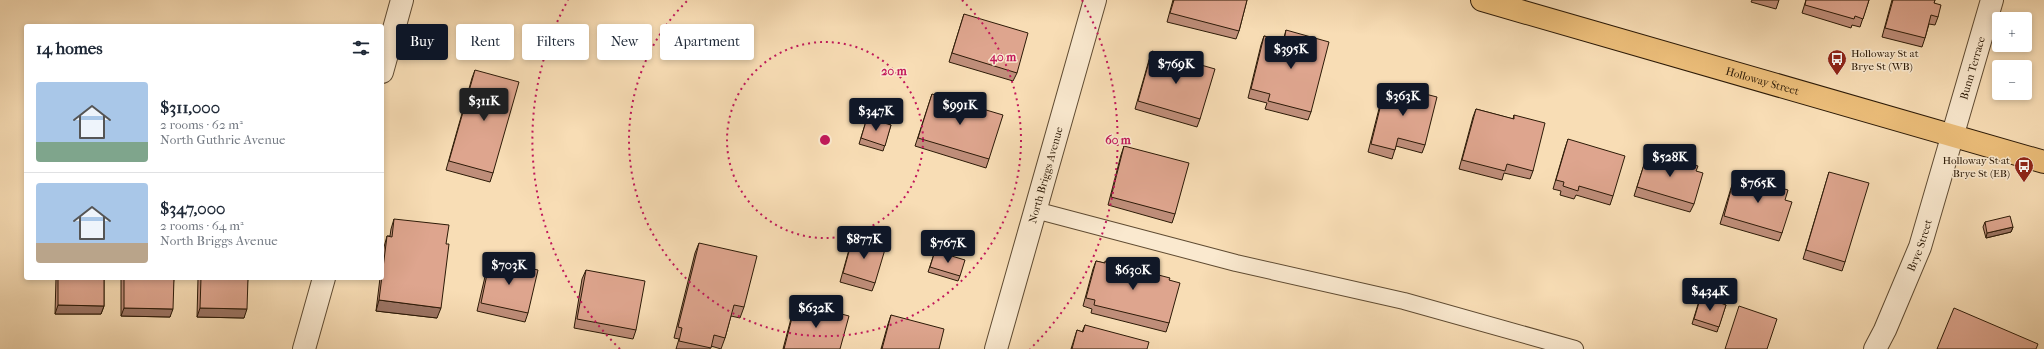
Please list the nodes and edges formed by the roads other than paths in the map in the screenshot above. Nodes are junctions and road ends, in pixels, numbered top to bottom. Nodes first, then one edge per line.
1 (402, 0) edge
2 (1095, 0) edge
3 (1482, 0) edge
4 (1992, 0) edge
5 (384, 65) edge
6 (1952, 136) junction
7 (2044, 162) edge
8 (1035, 210) junction
9 (323, 280) edge
10 (304, 349) edge
11 (996, 349) edge
12 (1575, 349) edge
13 (1875, 349) edge

1 - 5 street
2 - 8 street, North Briggs Avenue
3 - 6 main road, Holloway Street
4 - 6 street, Bunn Terrace
6 - 7 main road, Holloway Street
6 - 13 street, Brye Street
8 - 11 street, North Briggs Avenue
8 - 12 lane
9 - 10 street

